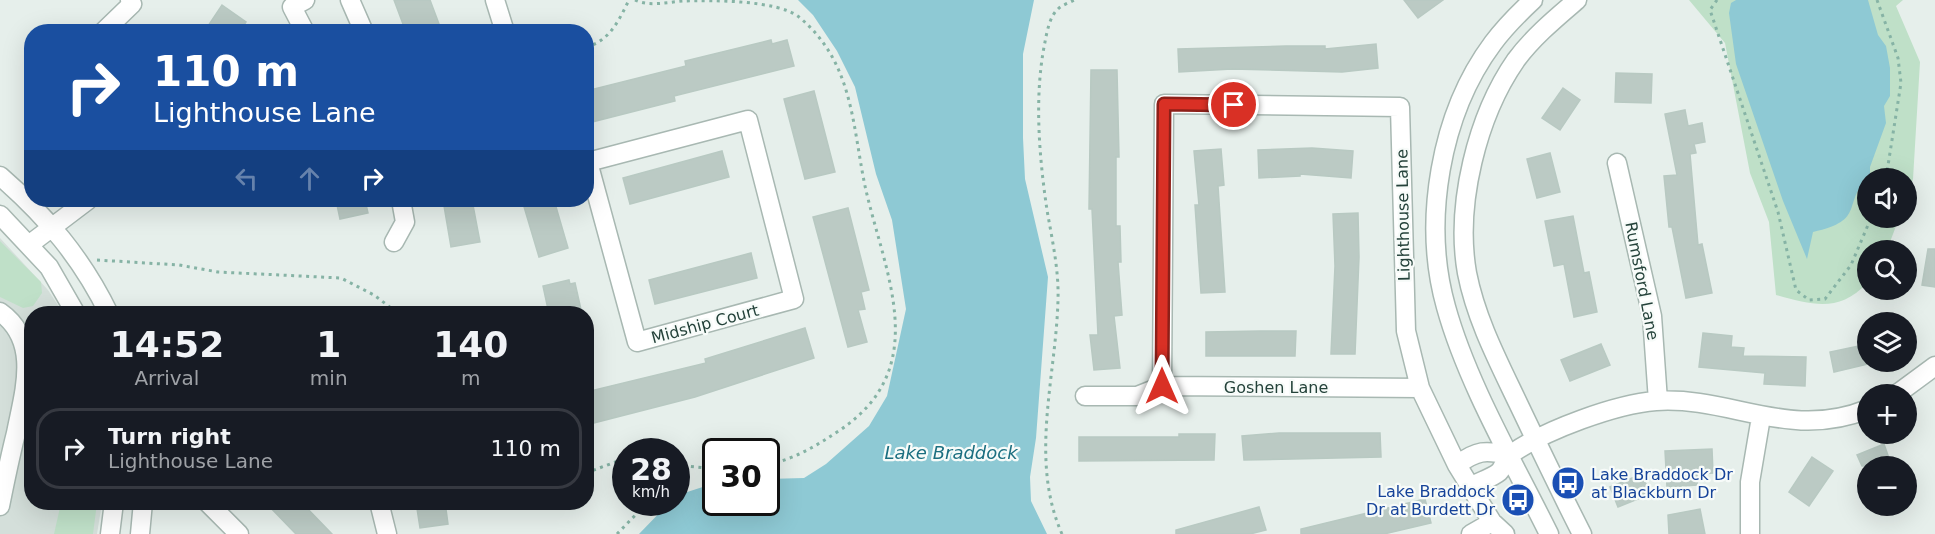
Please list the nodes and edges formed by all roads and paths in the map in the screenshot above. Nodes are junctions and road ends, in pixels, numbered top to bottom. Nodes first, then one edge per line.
1 (306, 0) edge
2 (350, 0) edge
3 (495, 0) edge
4 (629, 0) edge
5 (635, 0) edge
6 (1074, 0) edge
7 (1533, 0) edge
8 (1577, 0) edge
9 (1717, 0) edge
10 (1877, 0) edge
11 (131, 2) edge
12 (110, 24) edge
13 (302, 24) edge
14 (358, 24) edge
15 (502, 24) edge
16 (594, 44) edge
17 (594, 160) edge
18 (1617, 163) dead end
19 (1888, 168) edge
20 (0, 176) edge
21 (594, 187) edge
22 (24, 199) edge
23 (33, 207) edge
24 (79, 207) edge
25 (402, 207) edge
26 (0, 215) edge
27 (53, 226) junction
28 (1867, 228) edge
29 (394, 242) dead end
30 (30, 244) junction
31 (83, 266) junction
32 (71, 306) edge
33 (105, 306) edge
34 (388, 306) edge
35 (0, 312) edge
36 (24, 347) edge
37 (1935, 366) edge
38 (1911, 384) edge
39 (1162, 386) junction
40 (1420, 388) junction
41 (24, 390) edge
42 (1086, 396) dead end
43 (1658, 401) junction
44 (1857, 411) edge
45 (1761, 417) junction
46 (1536, 441) junction
47 (1510, 454) junction
48 (780, 461) edge
49 (612, 463) edge
50 (1457, 465) junction
51 (594, 470) edge
52 (1470, 486) junction
53 (0, 506) edge
54 (113, 510) edge
55 (142, 510) edge
56 (215, 510) edge
57 (381, 510) edge
58 (634, 516) edge
59 (1498, 528) edge
60 (110, 534) edge
61 (140, 534) edge
62 (239, 534) edge
63 (387, 534) edge
64 (617, 534) edge
65 (1062, 534) edge
66 (1471, 534) edge
67 (1549, 534) edge
68 (1582, 534) edge
69 (1750, 534) edge

1 - 13 street
2 - 14 street
3 - 15 street
4 - 16 path
5 - 48 path
6 - 65 path
7 - 47 street
8 - 46 street
9 - 28 path
10 - 19 path
11 - 12 street
17 - 21 street, Midship Court
18 - 43 street, Rumsford Lane
20 - 22 street
23 - 27 street
24 - 27 street
25 - 29 street
26 - 30 street
27 - 30 street
27 - 31 street
30 - 32 street
31 - 33 street
31 - 34 path
35 - 36 street
37 - 38 street
39 - 40 street, Goshen Lane
39 - 40 street, Lighthouse Lane
39 - 42 street
40 - 50 street, Lighthouse Lane
41 - 53 street
43 - 45 street
43 - 46 street
44 - 45 street
45 - 69 street
46 - 47 street
46 - 68 street
47 - 50 street
47 - 52 street
47 - 67 street
49 - 51 path
50 - 52 street, Lighthouse Lane
52 - 59 street, Lighthouse Lane
54 - 60 street
55 - 61 street
56 - 62 street
57 - 63 street
58 - 64 path
59 - 66 street

